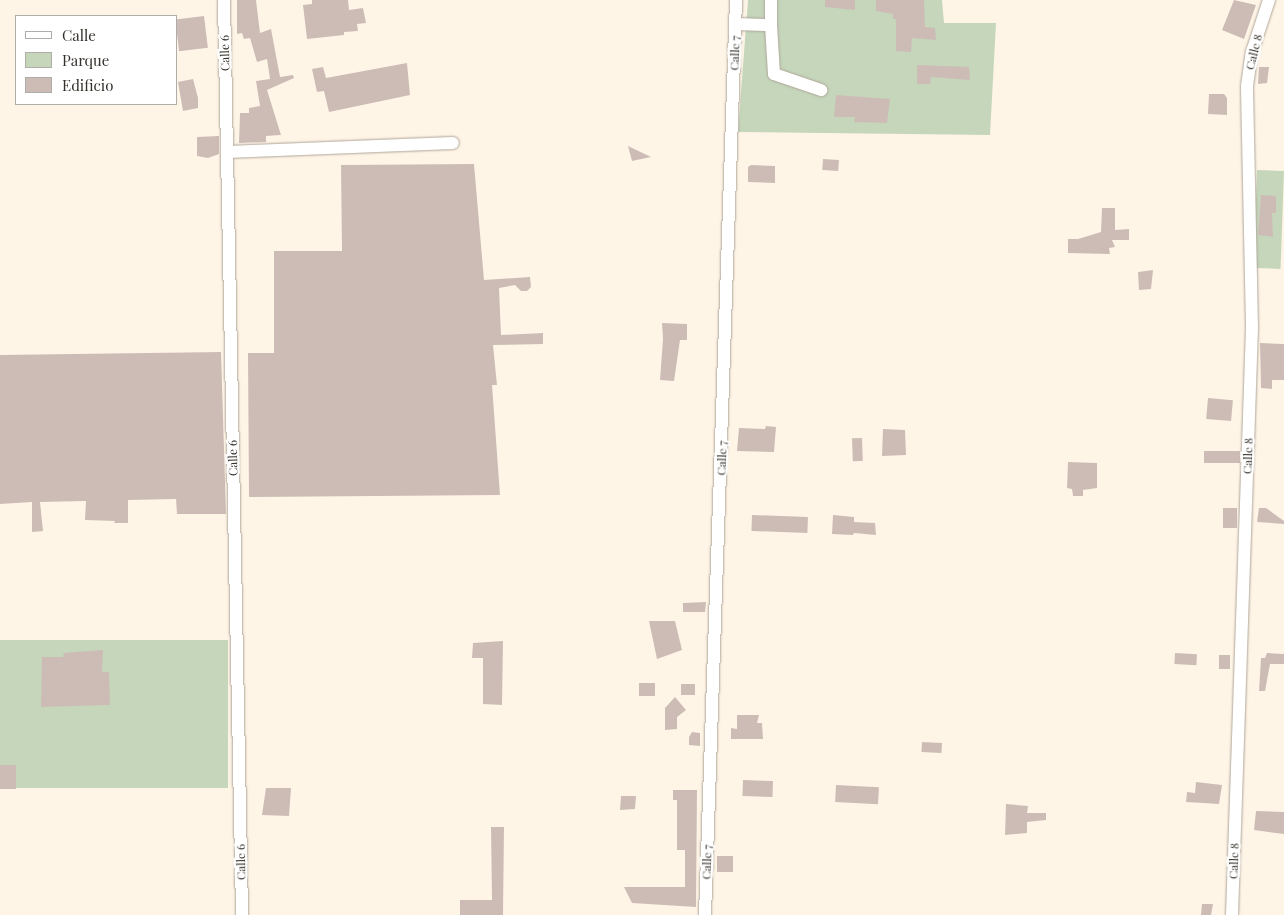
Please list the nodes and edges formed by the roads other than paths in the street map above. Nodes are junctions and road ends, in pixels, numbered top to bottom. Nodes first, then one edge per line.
1 (224, 0) edge
2 (736, 0) edge
3 (771, 0) edge
4 (1270, 0) edge
5 (736, 24) junction
6 (771, 25) junction
7 (821, 90) dead end
8 (453, 143) dead end
9 (227, 152) junction
10 (242, 915) edge
11 (705, 915) edge
12 (1232, 915) edge

1 - 9 street, Calle 6
2 - 5 street, Calle 7
3 - 6 street
4 - 12 street, Calle 8
5 - 6 street
5 - 11 street, Calle 7
6 - 7 street
8 - 9 street
9 - 10 street, Calle 6

